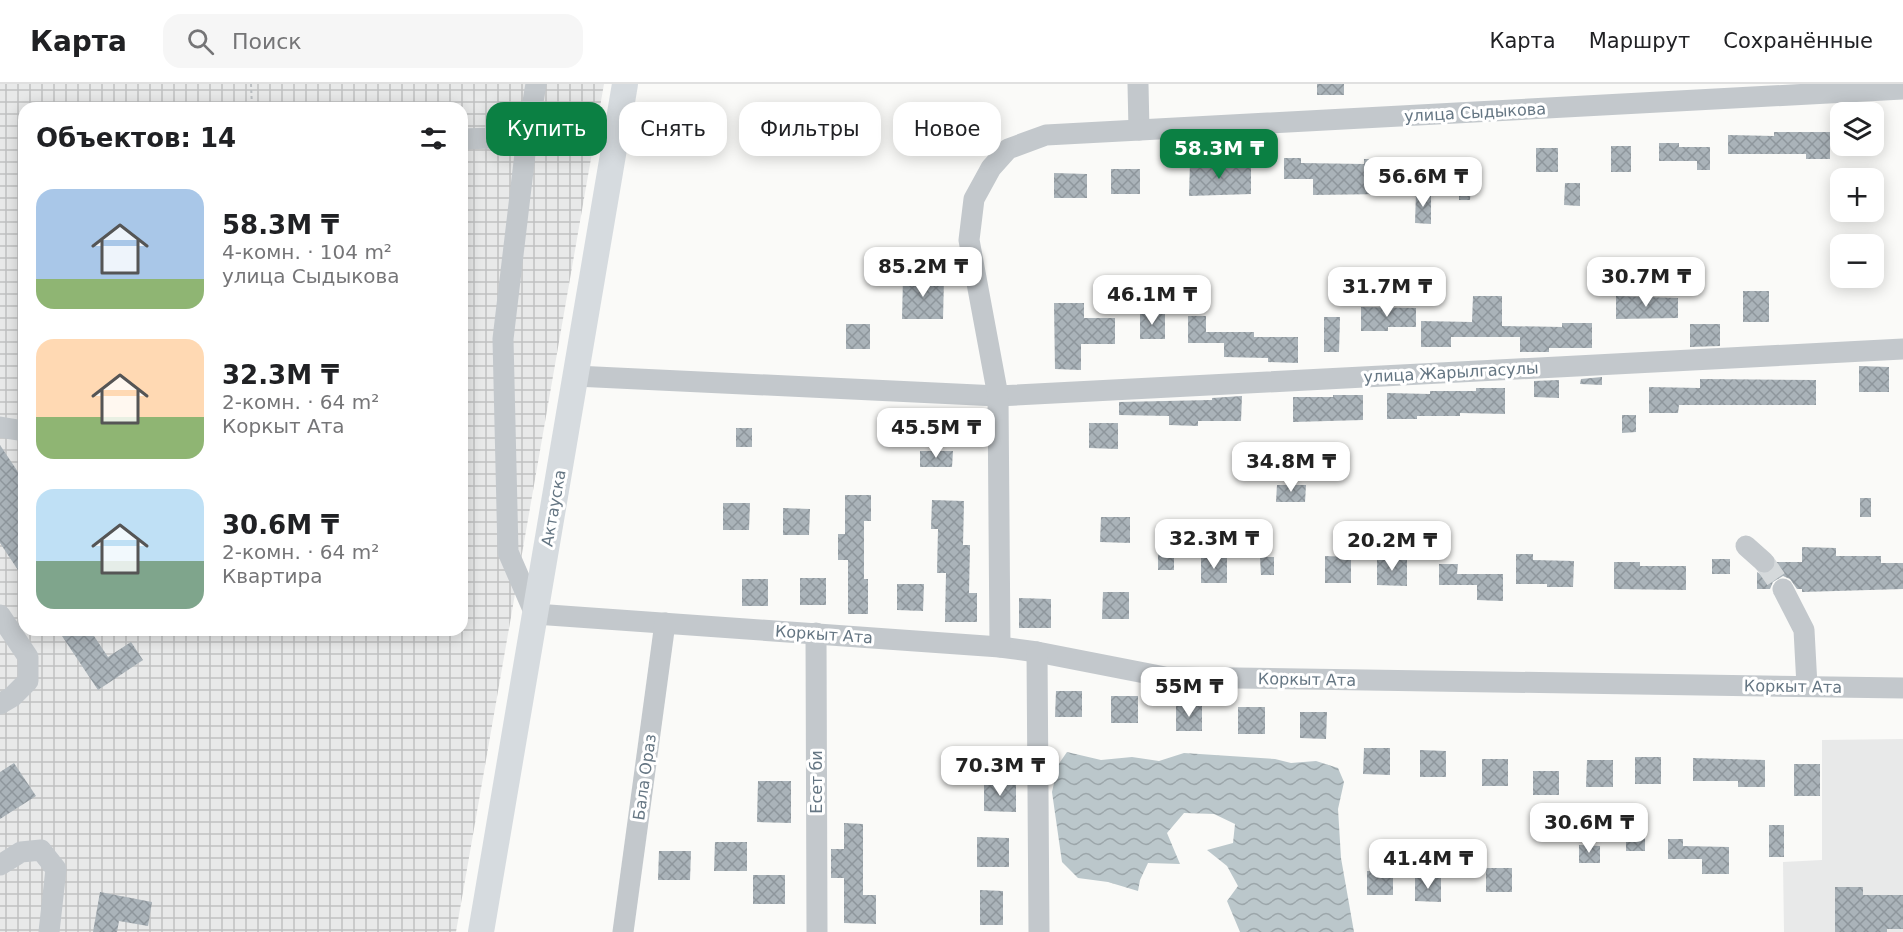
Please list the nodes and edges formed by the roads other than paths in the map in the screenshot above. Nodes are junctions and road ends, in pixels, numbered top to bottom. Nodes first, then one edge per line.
1 (536, 84) edge
2 (625, 84) edge
3 (1138, 84) edge
4 (1903, 89) edge
5 (533, 102) edge
6 (1139, 130) junction
7 (607, 134) edge
8 (616, 134) junction
9 (486, 138) edge
10 (468, 139) edge
11 (525, 156) edge
12 (1903, 349) edge
13 (576, 376) junction
14 (999, 396) junction
15 (0, 427) edge
16 (18, 430) edge
17 (1746, 546) dead end
18 (1764, 562) tunnel mouth
19 (1783, 589) tunnel mouth
20 (535, 614) junction
21 (0, 615) edge
22 (665, 623) junction
23 (816, 633) junction
24 (1000, 647) junction
25 (1037, 652) junction
26 (1807, 687) junction
27 (1903, 688) edge
28 (0, 704) edge
29 (0, 865) edge
30 (49, 932) edge
31 (481, 932) edge
32 (623, 932) edge
33 (817, 932) edge
34 (1039, 932) edge

1 - 5 street
2 - 8 main road, Актауска
3 - 6 street
4 - 6 street, улица Сыдыкова
6 - 14 street, улица Сыдыкова
7 - 8 street
8 - 13 main road, Актауска
9 - 10 street
11 - 20 street
12 - 14 street, улица Жарылгасулы
13 - 14 street, улица Жарылгасулы
13 - 20 main road, Актауска
14 - 24 street, улица Сыдыкова
15 - 16 street
17 - 18 street
19 - 26 street
20 - 22 street, Коркыт Ата
20 - 31 main road, Актауска
21 - 28 street
22 - 23 street, Коркыт Ата
22 - 32 street, Бала Ораз
23 - 24 street, Коркыт Ата
23 - 33 street, Есет би
24 - 25 street, Коркыт Ата
25 - 26 street, Коркыт Ата
25 - 34 street
26 - 27 street, Коркыт Ата
29 - 30 street

